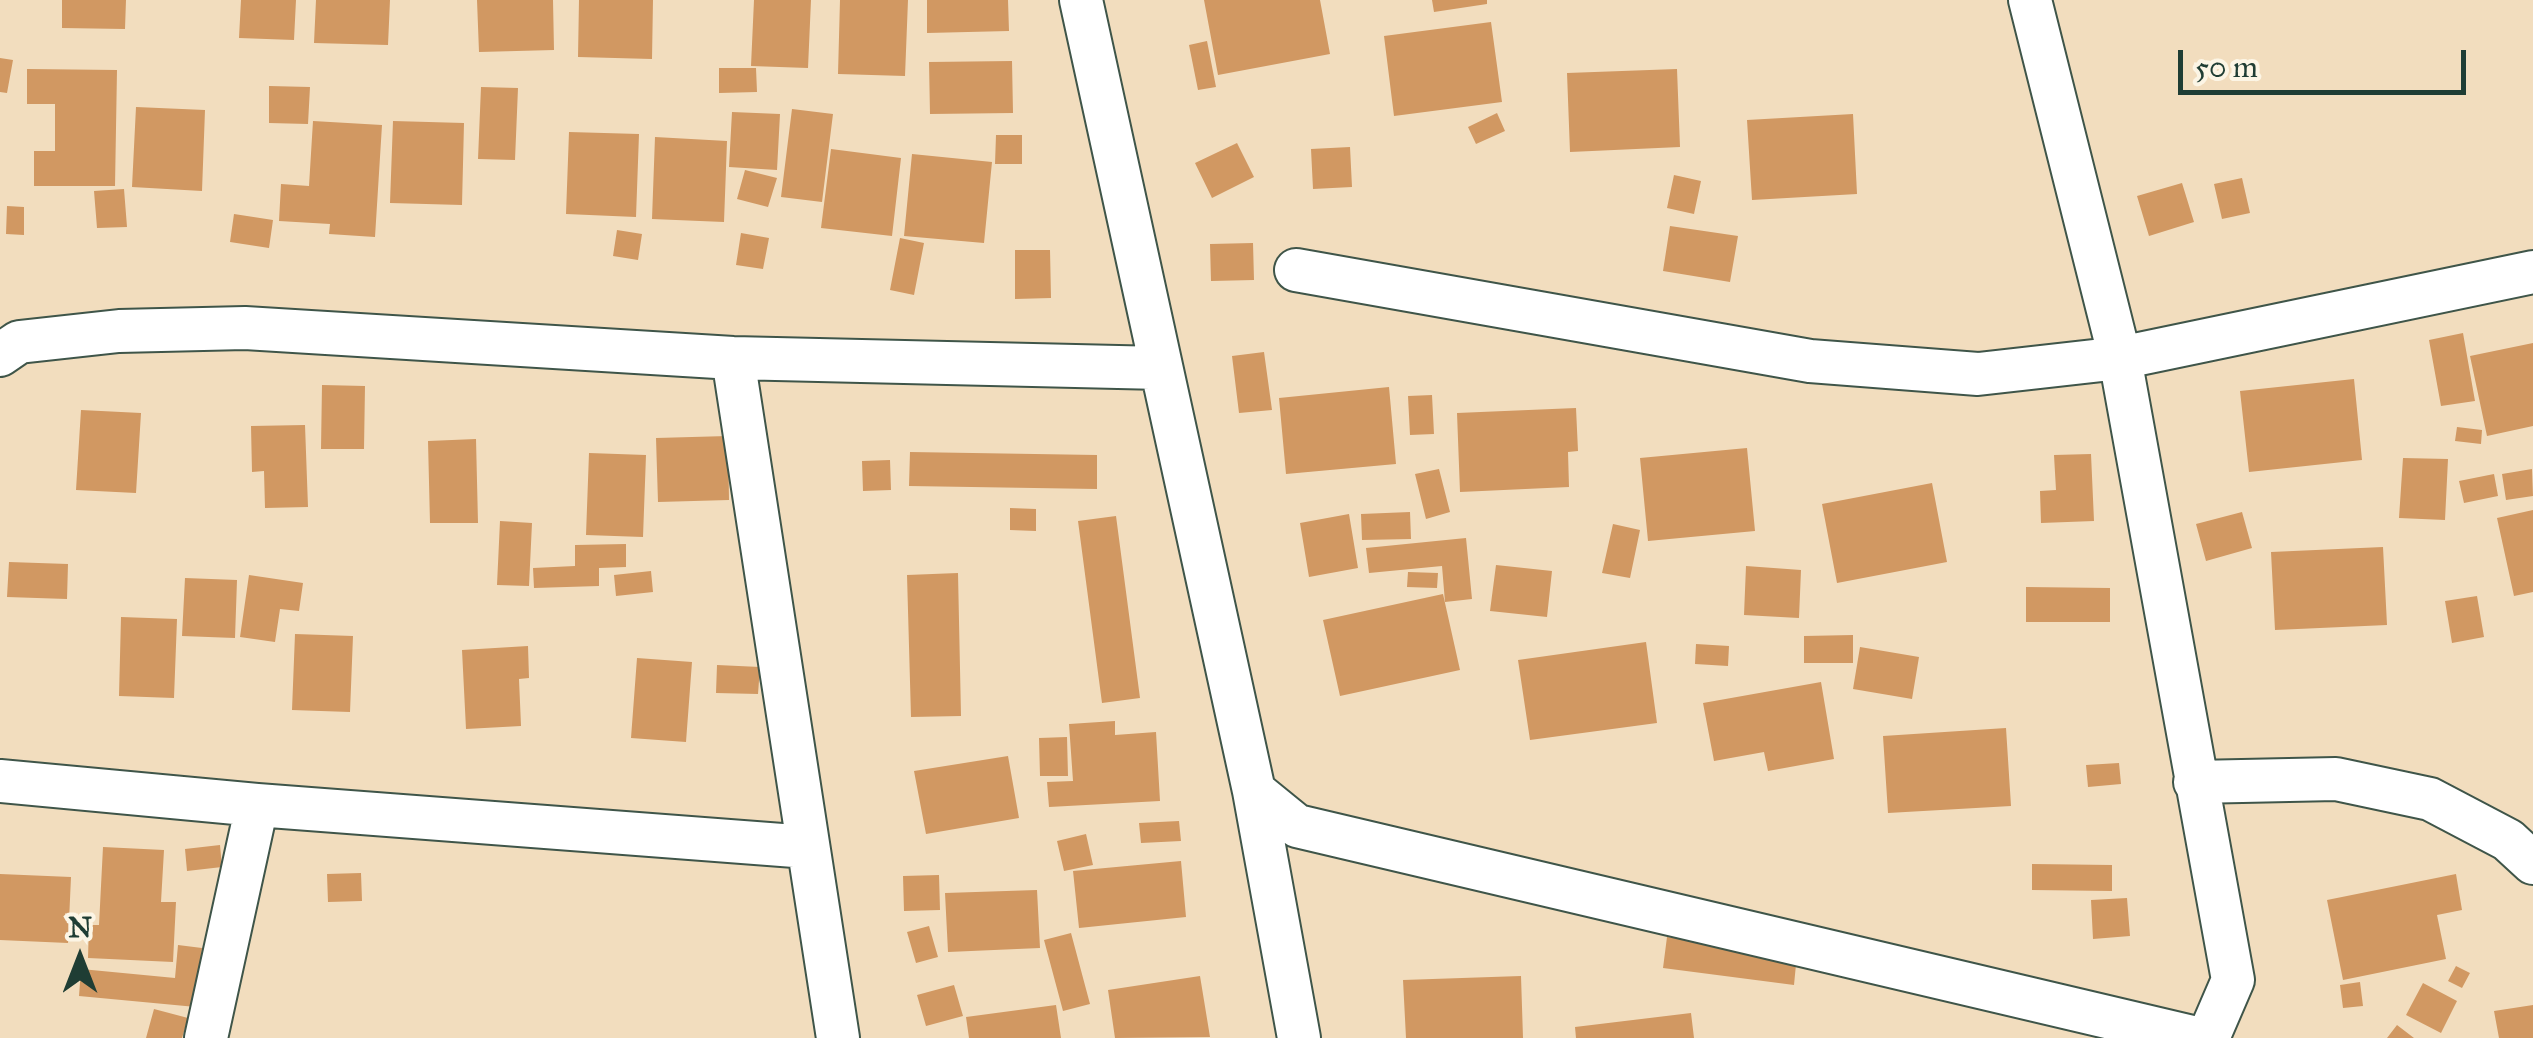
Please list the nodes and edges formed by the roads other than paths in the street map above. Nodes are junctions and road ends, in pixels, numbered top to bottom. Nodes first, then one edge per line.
1 (1081, 0) edge
2 (2030, 0) edge
3 (1296, 270) dead end
4 (2533, 272) edge
5 (0, 355) edge
6 (732, 358) junction
7 (2120, 358) junction
8 (1160, 368) junction
9 (0, 781) edge
10 (2194, 782) junction
11 (1254, 791) junction
12 (257, 805) junction
13 (808, 847) junction
14 (2533, 863) edge
15 (206, 1038) edge
16 (838, 1038) edge
17 (1299, 1038) edge
18 (2196, 1038) edge
19 (2208, 1038) edge

1 - 8 street
2 - 7 street
3 - 7 street
4 - 7 street
5 - 6 street
6 - 8 street
6 - 13 street
7 - 10 street
8 - 11 street
9 - 12 street
10 - 14 street
10 - 19 street
11 - 17 street
11 - 18 street
12 - 13 street
12 - 15 street
13 - 16 street

